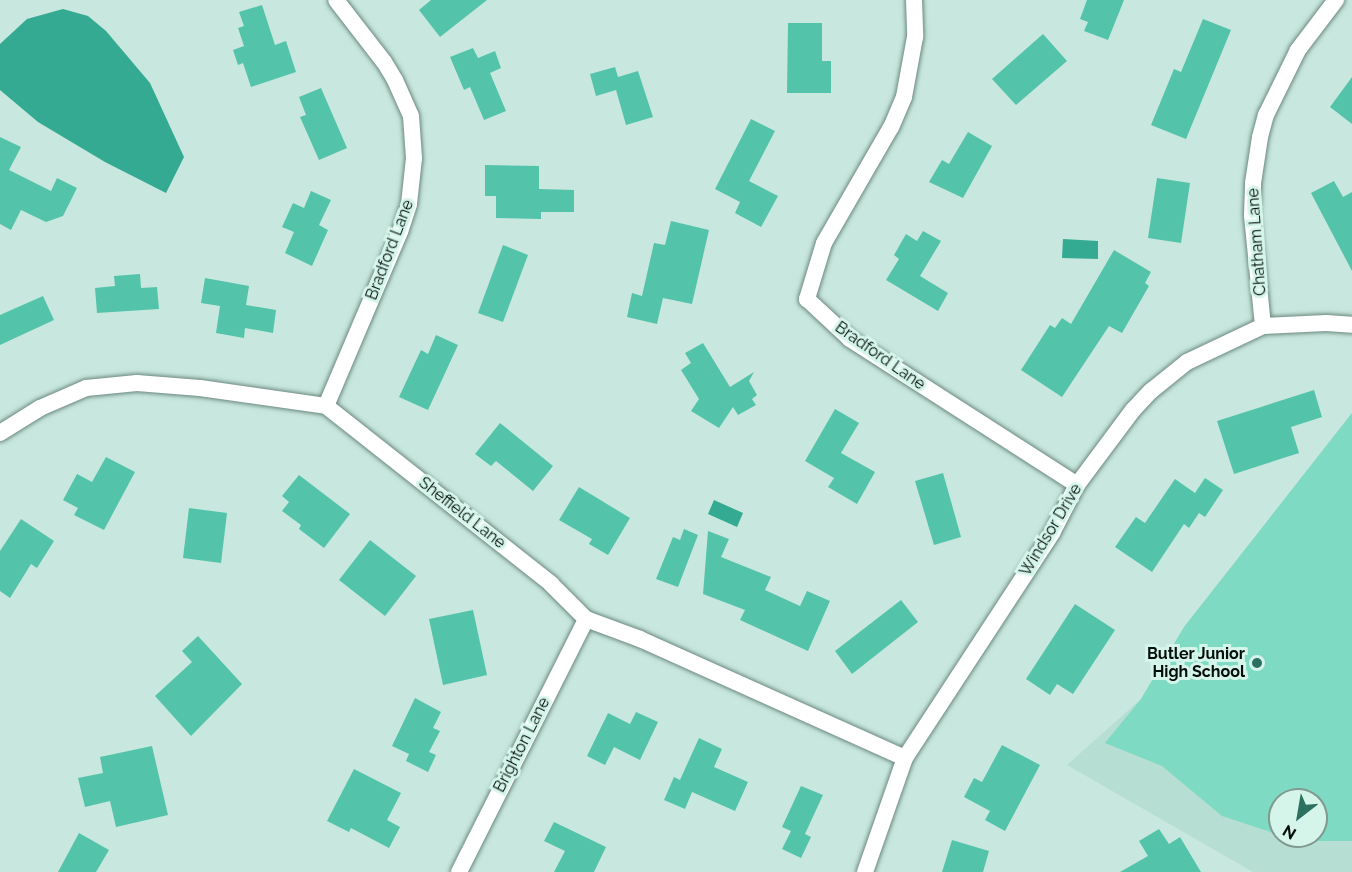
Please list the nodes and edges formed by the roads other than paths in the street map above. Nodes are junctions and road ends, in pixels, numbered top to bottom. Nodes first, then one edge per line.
1 (336, 0) edge
2 (914, 0) edge
3 (1336, 0) edge
4 (1352, 325) edge
5 (1263, 326) junction
6 (326, 406) junction
7 (0, 433) edge
8 (1077, 485) junction
9 (586, 618) junction
10 (906, 758) junction
11 (459, 872) edge
12 (865, 872) edge

1 - 6 street, Bradford Lane
2 - 8 street, Bradford Lane
3 - 5 street, Chatham Lane
4 - 5 street, Windsor Drive
5 - 8 street, Windsor Drive
6 - 7 street
6 - 9 street, Sheffield Lane
8 - 10 street, Windsor Drive
9 - 10 street, Sheffield Lane
9 - 11 street, Brighton Lane
10 - 12 street, Windsor Drive

